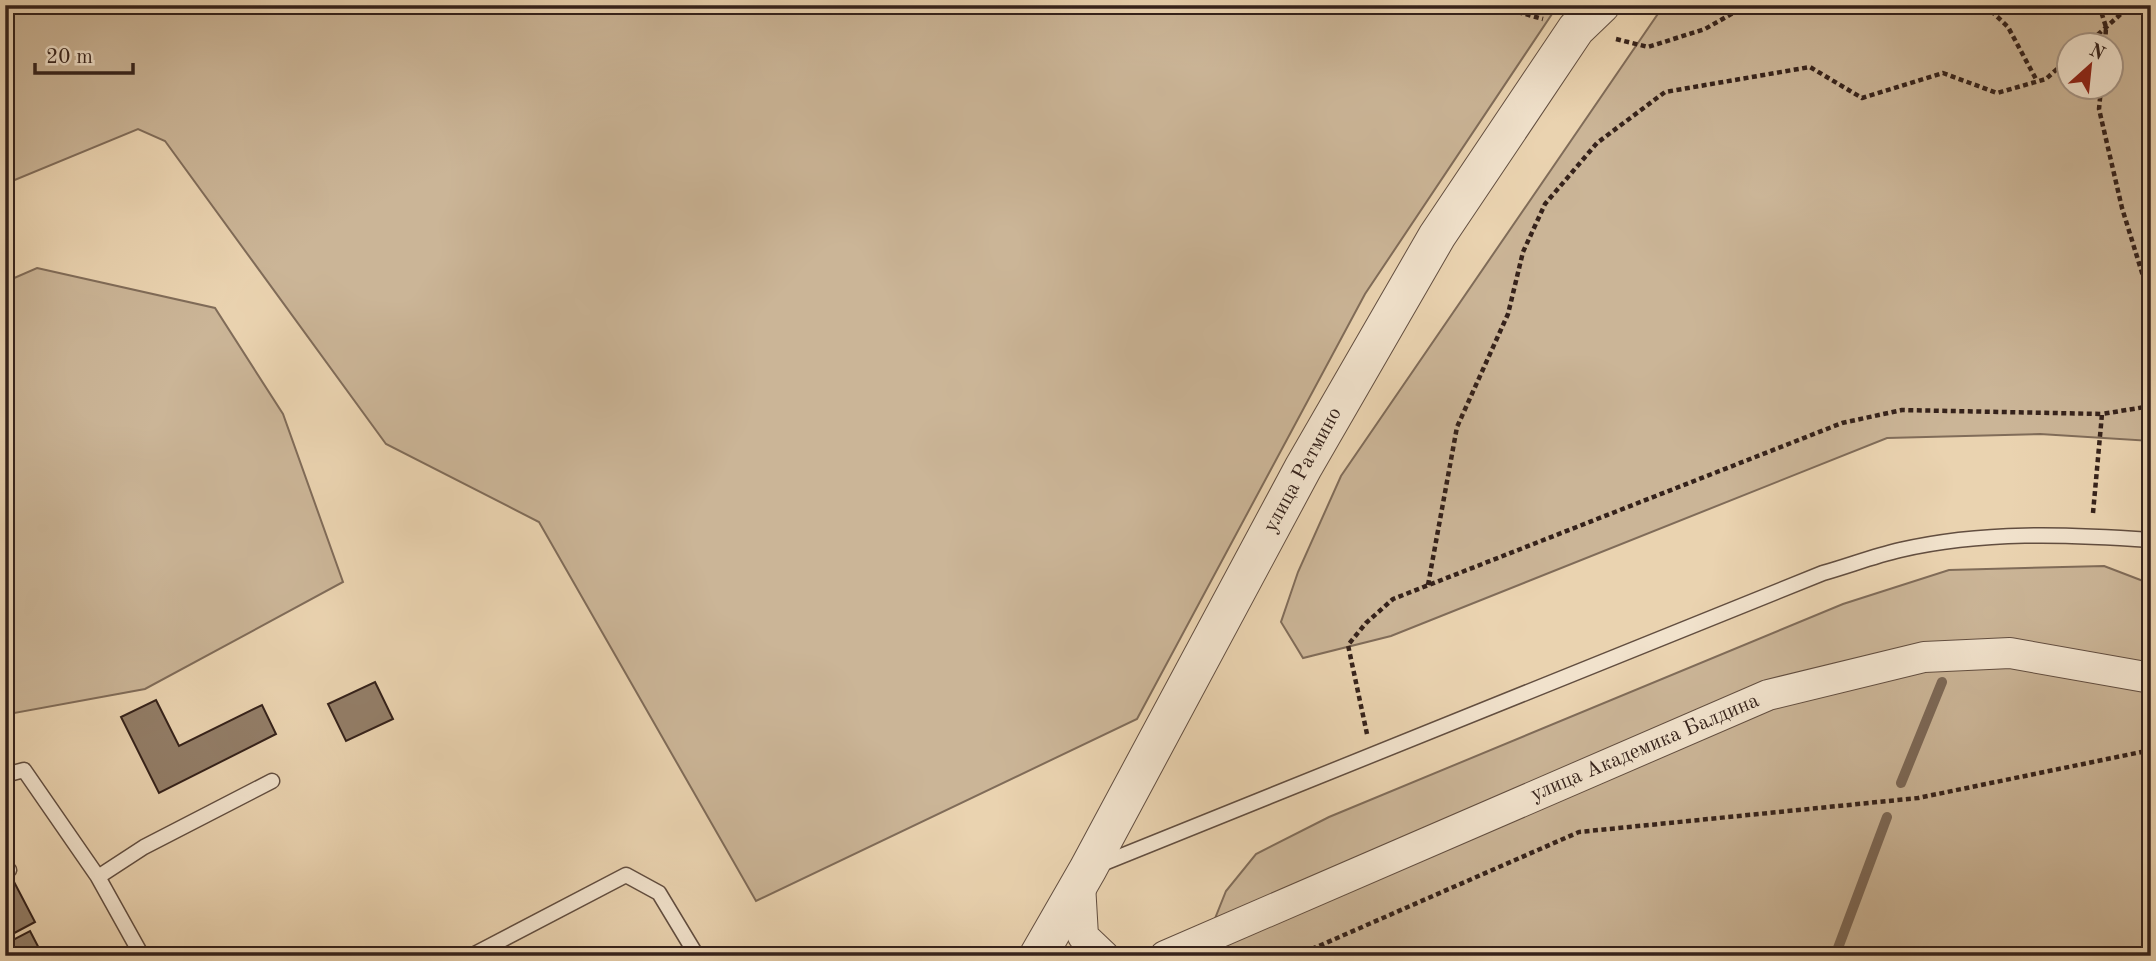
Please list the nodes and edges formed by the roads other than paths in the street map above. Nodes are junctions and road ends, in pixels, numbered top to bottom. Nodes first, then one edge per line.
1 (1601, 5) edge
2 (2151, 540) edge
3 (2151, 678) edge
4 (5, 775) edge
5 (272, 781) dead end
6 (1084, 876) junction
7 (97, 877) junction
8 (142, 956) edge
9 (471, 956) edge
10 (697, 956) edge
11 (1038, 956) edge
12 (1104, 956) edge
13 (1165, 956) edge

1 - 6 street, улица Ратмино
2 - 6 lane
3 - 13 street, улица Академика Балдина
4 - 7 lane
5 - 7 lane
6 - 11 street, улица Ратмино
6 - 12 street
7 - 8 lane
9 - 10 lane

